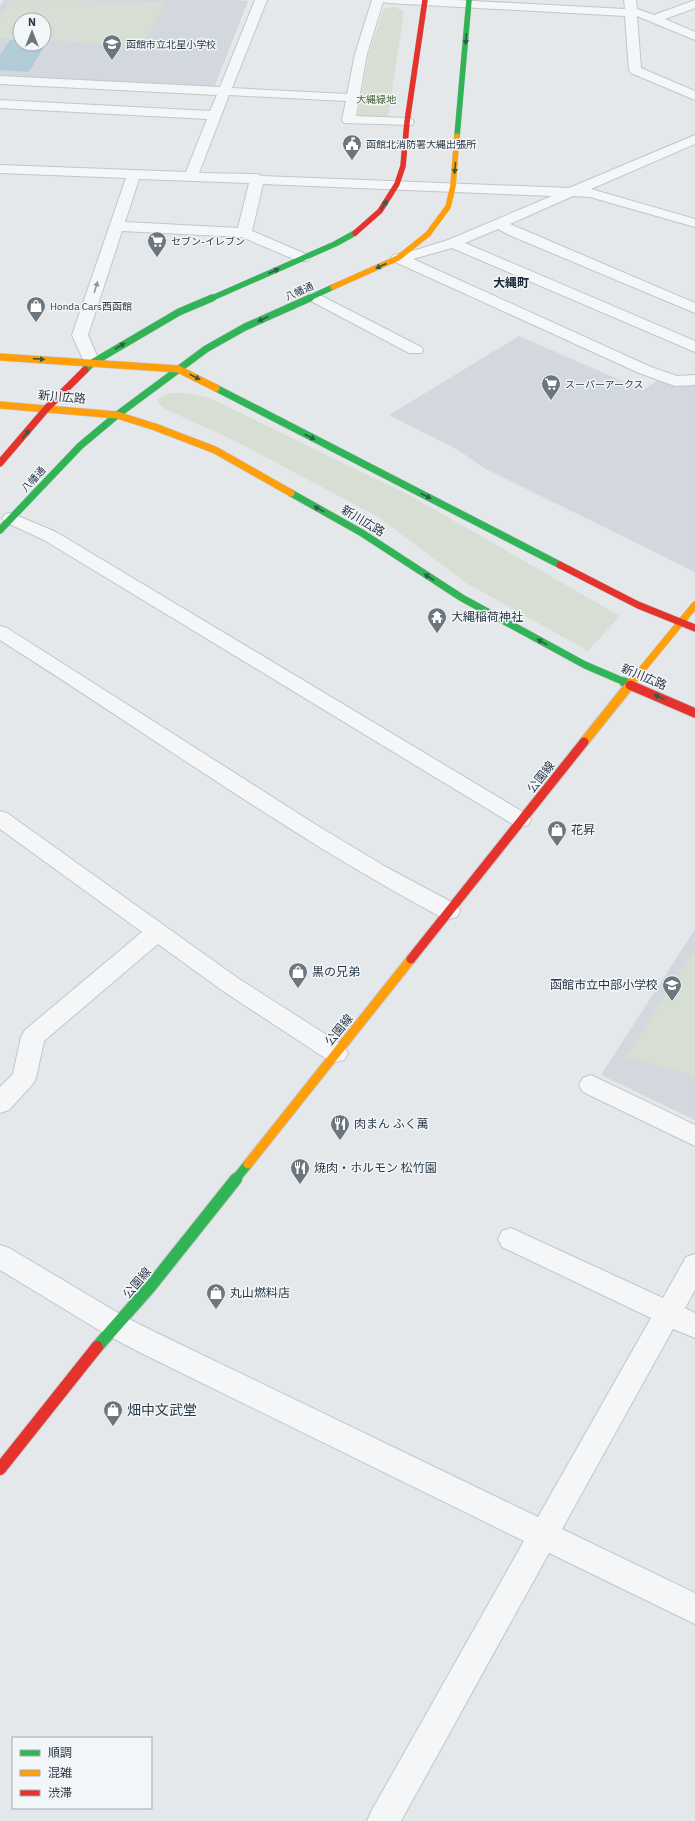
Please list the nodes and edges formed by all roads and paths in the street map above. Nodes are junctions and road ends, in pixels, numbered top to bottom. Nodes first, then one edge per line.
1 (261, 0) edge
2 (378, 0) edge
3 (388, 0) edge
4 (424, 1) edge
5 (469, 2) edge
6 (695, 4) edge
7 (631, 6) edge
8 (654, 19) junction
9 (695, 36) edge
10 (0, 80) edge
11 (224, 92) junction
12 (695, 96) edge
13 (354, 98) junction
14 (0, 104) edge
15 (214, 115) junction
16 (407, 122) junction
17 (695, 139) edge
18 (0, 169) edge
19 (134, 174) junction
20 (191, 176) junction
21 (257, 178) junction
22 (397, 184) junction
23 (453, 186) junction
24 (574, 192) junction
25 (498, 223) junction
26 (695, 223) edge
27 (117, 226) junction
28 (244, 233) junction
29 (453, 243) junction
30 (303, 258) junction
31 (398, 258) junction
32 (314, 297) junction
33 (695, 308) edge
34 (695, 348) edge
35 (415, 350) dead end
36 (0, 357) edge
37 (92, 363) junction
38 (178, 369) junction
39 (695, 380) edge
40 (0, 405) edge
41 (47, 408) junction
42 (117, 415) junction
43 (0, 463) edge
44 (6, 524) edge
45 (695, 605) edge
46 (682, 622) junction
47 (695, 628) edge
48 (0, 632) edge
49 (630, 684) junction
50 (695, 713) edge
51 (0, 818) edge
52 (521, 820) junction
53 (449, 911) junction
54 (157, 932) junction
55 (336, 1053) junction
56 (590, 1085) dead end
57 (0, 1103) edge
58 (695, 1136) edge
59 (511, 1239) dead end
60 (0, 1256) edge
61 (695, 1265) edge
62 (667, 1313) junction
63 (116, 1326) junction
64 (695, 1326) edge
65 (0, 1469) edge
66 (543, 1535) junction
67 (695, 1609) edge
68 (383, 1821) edge

1 - 11 street
2 - 13 street
3 - 4 street
4 - 5 street
4 - 16 street
5 - 7 street
5 -> 23 street, 八幡通
6 - 8 street
7 - 8 street
7 - 12 street
8 - 9 street
10 - 11 street
11 - 13 street
11 - 15 street
13 - 16 street
14 - 15 street
15 - 20 street
16 - 22 street
17 - 24 street
18 - 19 street
19 - 20 street
19 - 27 street
20 - 21 street
21 - 22 street
21 - 28 street
22 - 23 street
30 -> 22 street
23 - 24 street
23 - 31 street, 八幡通
24 - 25 street
24 - 26 street
25 - 29 street
25 - 33 street
27 - 28 street
37 -> 27 street
28 - 30 street
29 - 31 street
29 - 34 street
37 -> 30 street
31 -> 32 street, 八幡通
31 - 39 street
32 - 35 street
32 -> 38 street, 八幡通
36 -> 37 street
37 - 38 street
37 - 41 street
38 - 42 street, 八幡通
38 -> 46 street
40 - 41 street, 新川広路
41 - 42 street, 新川広路
43 -> 41 street
42 - 44 street, 八幡通
49 -> 42 street, 新川広路
44 - 52 street
45 - 46 street, 公園線
46 - 47 street
46 - 49 street, 公園線
48 - 53 street
50 -> 49 street, 新川広路
49 - 52 street, 公園線
51 - 54 street
52 - 53 street, 公園線
53 - 55 street, 公園線
54 - 55 street
54 - 57 street
55 - 63 street, 公園線
56 - 58 street
59 - 62 street
60 - 63 street
61 - 62 street
62 - 64 street
62 - 66 street
63 - 65 street, 公園線
63 - 66 street
66 - 67 street
66 - 68 street

